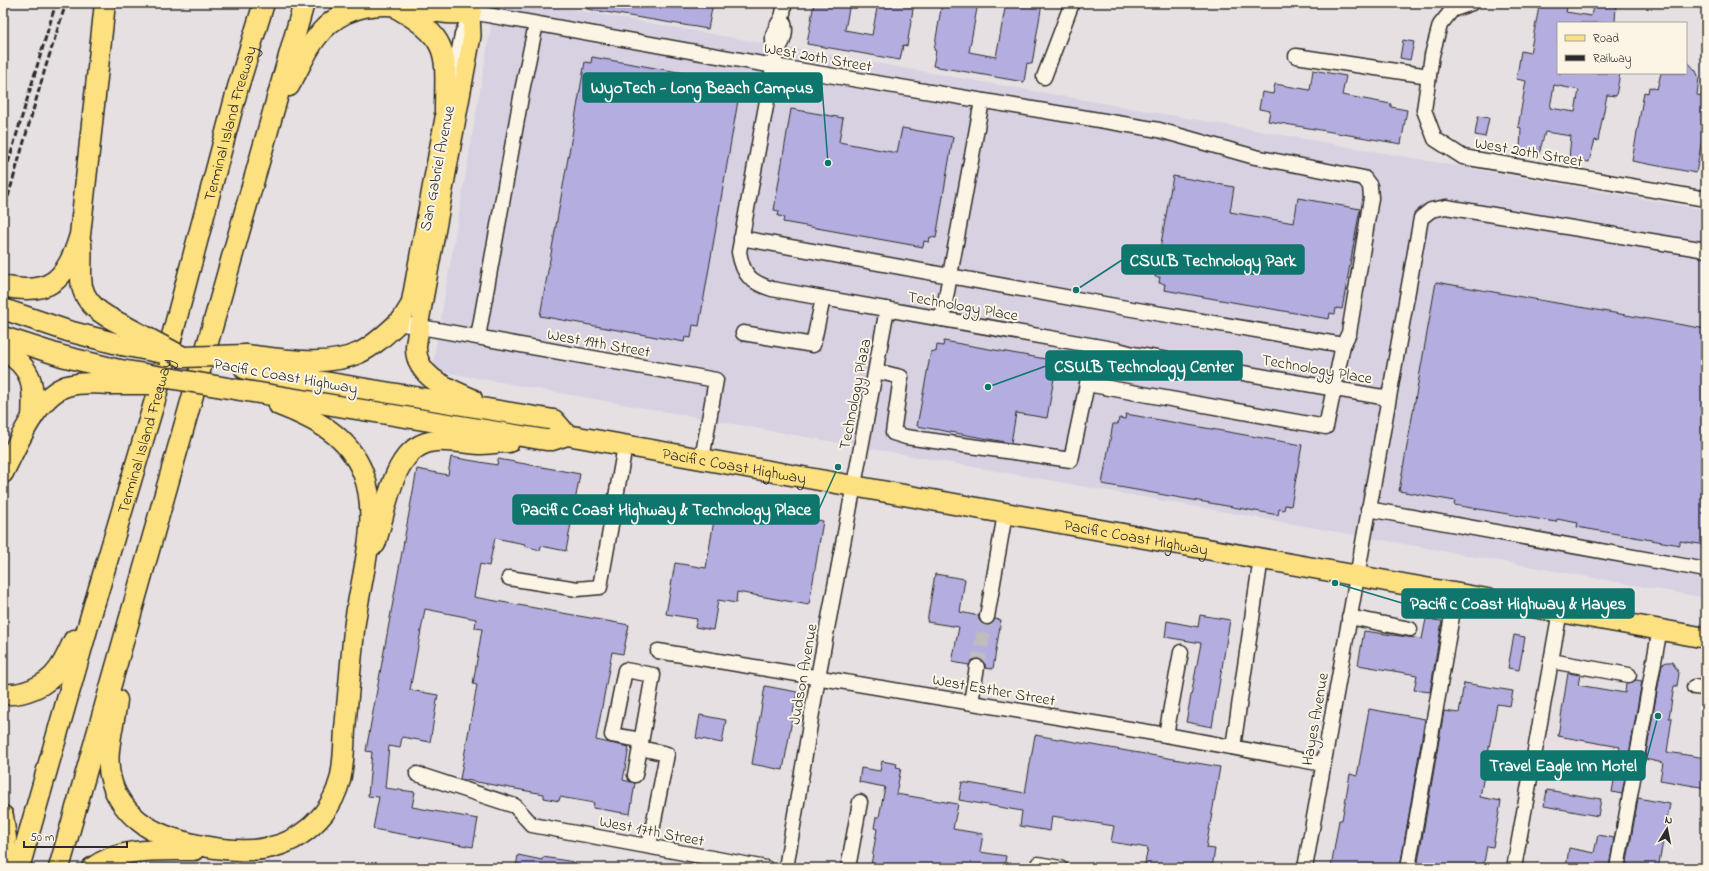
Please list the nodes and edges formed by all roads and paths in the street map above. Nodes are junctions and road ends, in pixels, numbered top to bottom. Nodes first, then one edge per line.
1 (251, 3) edge
2 (264, 3) edge
3 (304, 3) edge
4 (451, 3) edge
5 (784, 3) edge
6 (1072, 3) edge
7 (1472, 3) edge
8 (390, 4) edge
9 (106, 6) edge
10 (472, 8) edge
11 (536, 24) junction
12 (1296, 56) dead end
13 (774, 66) junction
14 (1429, 76) junction
15 (1044, 77) dead end
16 (238, 87) junction
17 (982, 101) junction
18 (445, 112) junction
19 (273, 114) junction
20 (1706, 199) edge
21 (80, 235) junction
22 (741, 238) junction
23 (1706, 250) edge
24 (950, 275) junction
25 (3, 286) edge
26 (823, 298) junction
27 (887, 309) junction
28 (10, 312) edge
29 (942, 319) junction
30 (398, 323) junction
31 (419, 327) junction
32 (743, 333) dead end
33 (124, 335) junction
34 (478, 337) junction
35 (6, 345) edge
36 (1343, 345) junction
37 (1095, 346) junction
38 (246, 362) junction
39 (876, 371) junction
40 (112, 376) junction
41 (1087, 384) junction
42 (1335, 389) junction
43 (240, 390) junction
44 (1388, 398) junction
45 (500, 411) junction
46 (32, 418) junction
47 (567, 435) junction
48 (546, 440) junction
49 (625, 446) junction
50 (702, 459) junction
51 (3, 473) edge
52 (854, 485) junction
53 (1368, 509) junction
54 (1005, 514) junction
55 (1262, 558) junction
56 (1706, 570) edge
57 (1357, 575) junction
58 (509, 578) dead end
59 (362, 580) junction
60 (1456, 593) junction
61 (94, 605) junction
62 (1560, 611) junction
63 (987, 617) tunnel mouth
64 (1349, 617) junction
65 (1660, 628) junction
66 (1410, 629) dead end
67 (1706, 638) edge
68 (658, 651) dead end
69 (1181, 652) dead end
70 (120, 656) junction
71 (1551, 661) junction
72 (977, 667) tunnel mouth
73 (1629, 675) dead end
74 (818, 677) junction
75 (3, 694) edge
76 (971, 702) junction
77 (1166, 735) junction
78 (640, 744) junction
79 (1233, 747) junction
80 (1323, 764) junction
81 (417, 774) dead end
82 (635, 776) dead end
83 (860, 802) dead end
84 (3, 816) edge
85 (649, 846) junction
86 (220, 849) junction
87 (1038, 864) dead end
88 (4, 868) edge
89 (19, 868) edge
90 (59, 868) edge
91 (92, 868) edge
92 (766, 868) edge
93 (786, 868) edge
94 (848, 868) edge
95 (1060, 868) edge
96 (1305, 868) edge
97 (1408, 868) edge
98 (1514, 868) edge
99 (1617, 868) edge

1 - 16 highway
2 - 16 highway, Terminal Island Freeway
3 - 19 highway
4 - 10 highway
5 - 13 street, Technology Place
6 - 15 street
7 - 14 street, West 20th Street
8 - 10 highway
8 - 18 highway
8 - 19 highway
9 - 21 highway
10 - 11 street, West 20th Street
10 - 18 street, San Gabriel Avenue
10 - 31 main road, San Gabriel Avenue
11 - 13 street, West 20th Street
11 - 34 street
12 - 14 street
13 - 17 street, West 20th Street
13 - 22 street, Technology Place
14 - 20 street, West 20th Street
16 - 61 highway, Terminal Island Freeway
17 - 24 street
17 - 36 street, West 20th Street
18 - 30 main road, San Gabriel Avenue
19 - 70 highway
21 - 25 highway
21 - 33 highway
22 - 24 street
22 - 26 street, Technology Place
23 - 44 street, Hayes Avenue
24 - 29 street
24 - 36 street
26 - 27 street, Technology Place
26 - 32 street
27 - 29 street, Technology Place
27 - 39 street, Technology Plaza
28 - 33 highway, Pacific Coast Highway
29 - 37 street, Technology Place
30 - 31 street, West 19th Street
30 - 38 highway
31 - 34 street, West 19th Street
31 - 45 highway
33 - 38 highway, Pacific Coast Highway, bridge
34 - 50 street, West 19th Street
35 - 40 highway, Pacific Coast Highway
35 - 46 highway
36 - 42 street, West 20th Street
37 - 41 street
37 - 42 street, Technology Place
38 - 45 highway, Pacific Coast Highway
39 - 41 street
39 - 52 street, Technology Plaza
40 - 43 highway, Pacific Coast Highway, bridge
40 - 46 highway
41 - 42 street, West 20th Street
42 - 44 street, Technology Place
43 - 48 highway, Pacific Coast Highway
43 - 59 highway
44 - 53 street, Hayes Avenue
45 - 47 highway, Pacific Coast Highway
46 - 51 highway
47 - 48 highway, Pacific Coast Highway
47 - 49 highway, Pacific Coast Highway
48 - 59 highway
49 - 50 highway, Pacific Coast Highway
49 - 58 street
50 - 52 highway, Pacific Coast Highway
52 - 54 highway, Pacific Coast Highway
52 - 74 street, Judson Avenue
53 - 56 street
53 - 57 street, Hayes Avenue
54 - 55 highway, Pacific Coast Highway
54 - 63 street
55 - 57 highway, Pacific Coast Highway
55 - 79 street
57 - 60 highway, Pacific Coast Highway
57 - 64 street, Hayes Avenue
59 - 86 highway
60 - 62 highway, Pacific Coast Highway
60 - 97 street
61 - 75 highway
61 - 89 highway, Terminal Island Freeway
62 - 65 highway, Pacific Coast Highway
62 - 71 street
64 - 66 street
64 - 80 street, Hayes Avenue
65 - 67 highway, Pacific Coast Highway
65 - 99 street
68 - 74 street, West Esther Street
69 - 77 street
70 - 86 highway
70 - 90 highway
71 - 73 street
71 - 98 street
72 - 76 street
74 - 76 street, West Esther Street
74 - 93 street, Judson Avenue
76 - 77 street, West Esther Street
77 - 79 street, West Esther Street
78 - 78 street
78 - 82 street
78 - 85 street
79 - 80 street, West Esther Street
80 - 96 street, Hayes Avenue
81 - 85 street, West 17th Street
83 - 94 street
84 - 88 highway
85 - 92 street, West 17th Street
86 - 91 highway
87 - 95 street

